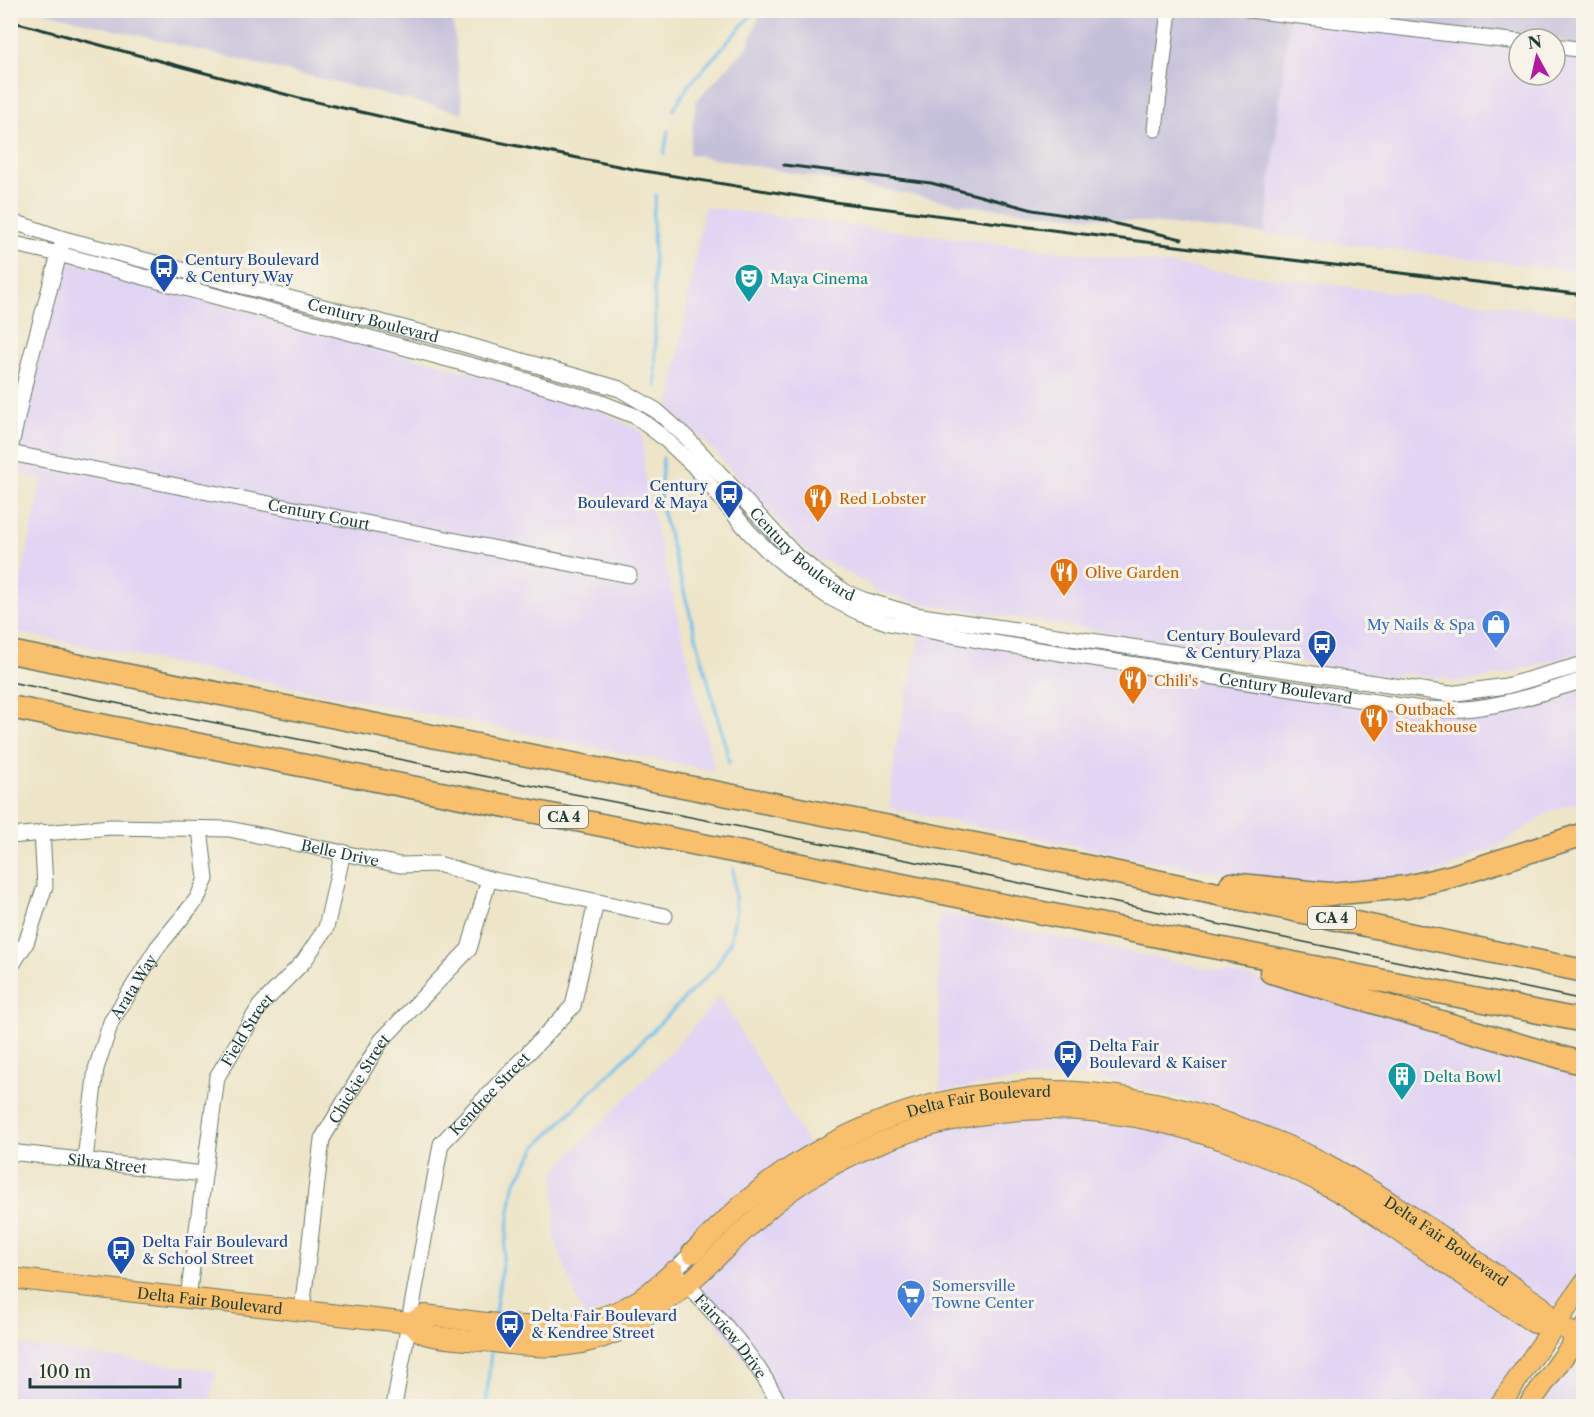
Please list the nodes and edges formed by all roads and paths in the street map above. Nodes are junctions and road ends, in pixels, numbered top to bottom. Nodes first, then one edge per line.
1 (1169, 10) edge
2 (1249, 10) edge
3 (1507, 41) edge
4 (1567, 48) edge
5 (1584, 50) edge
6 (1155, 129) dead end
7 (10, 224) edge
8 (64, 238) junction
9 (10, 243) edge
10 (59, 255) junction
11 (10, 452) edge
12 (629, 575) dead end
13 (10, 652) edge
14 (1584, 664) edge
15 (1584, 680) edge
16 (10, 707) edge
17 (200, 829) junction
18 (42, 832) junction
19 (1584, 834) edge
20 (10, 836) edge
21 (342, 852) junction
22 (1080, 865) junction
23 (489, 879) junction
24 (596, 902) junction
25 (665, 916) dead end
26 (1118, 928) junction
27 (10, 968) edge
28 (1584, 971) edge
29 (1584, 1021) edge
30 (1584, 1064) edge
31 (10, 1152) edge
32 (85, 1159) junction
33 (203, 1174) junction
34 (1404, 1223) junction
35 (692, 1253) joint
36 (10, 1278) edge
37 (680, 1278) junction
38 (1584, 1282) edge
39 (188, 1298) junction
40 (302, 1310) junction
41 (1556, 1322) junction
42 (410, 1323) junction
43 (1581, 1335) edge
44 (394, 1407) edge
45 (780, 1407) edge
46 (1499, 1407) edge
47 (1528, 1407) edge

1 - 6 street
2 - 3 street
4 - 5 street
7 - 8 street, Century Boulevard
8 - 10 street, Century Court
8 - 14 street, Century Boulevard
9 - 10 street, Century Boulevard
10 - 11 street, Century Court
10 - 15 street, Century Boulevard
11 - 12 street, Century Court
13 - 22 highway, CA 4
16 - 26 highway, CA 4
17 - 18 street, Belle Drive
17 - 21 street, Belle Drive
17 - 32 street, Arata Way
18 - 20 street, Belle Drive
18 - 27 street
19 - 22 highway
21 - 23 street, Belle Drive
21 - 33 street, Field Street
22 - 28 highway, CA 4
23 - 24 street, Belle Drive
23 - 40 street, Chickie Street
24 - 25 street, Belle Drive
24 - 42 street, Kendree Street
26 - 29 highway, CA 4
26 - 30 highway
31 - 32 street, Silva Street
32 - 33 street, Silva Street
33 - 39 street, Field Street
34 - 35 main road, Delta Fair Boulevard
34 - 37 main road, Delta Fair Boulevard
34 - 41 main road, Delta Fair Boulevard
35 - 37 street, Delta Fair Boulevard
36 - 39 main road, Delta Fair Boulevard
37 - 42 main road, Delta Fair Boulevard
37 - 45 street, Fairview Drive
38 - 41 main road
39 - 40 main road, Delta Fair Boulevard
40 - 42 main road, Delta Fair Boulevard
41 - 43 main road, Delta Fair Boulevard
41 - 46 main road
42 - 44 street, Kendree Street
43 - 47 main road

